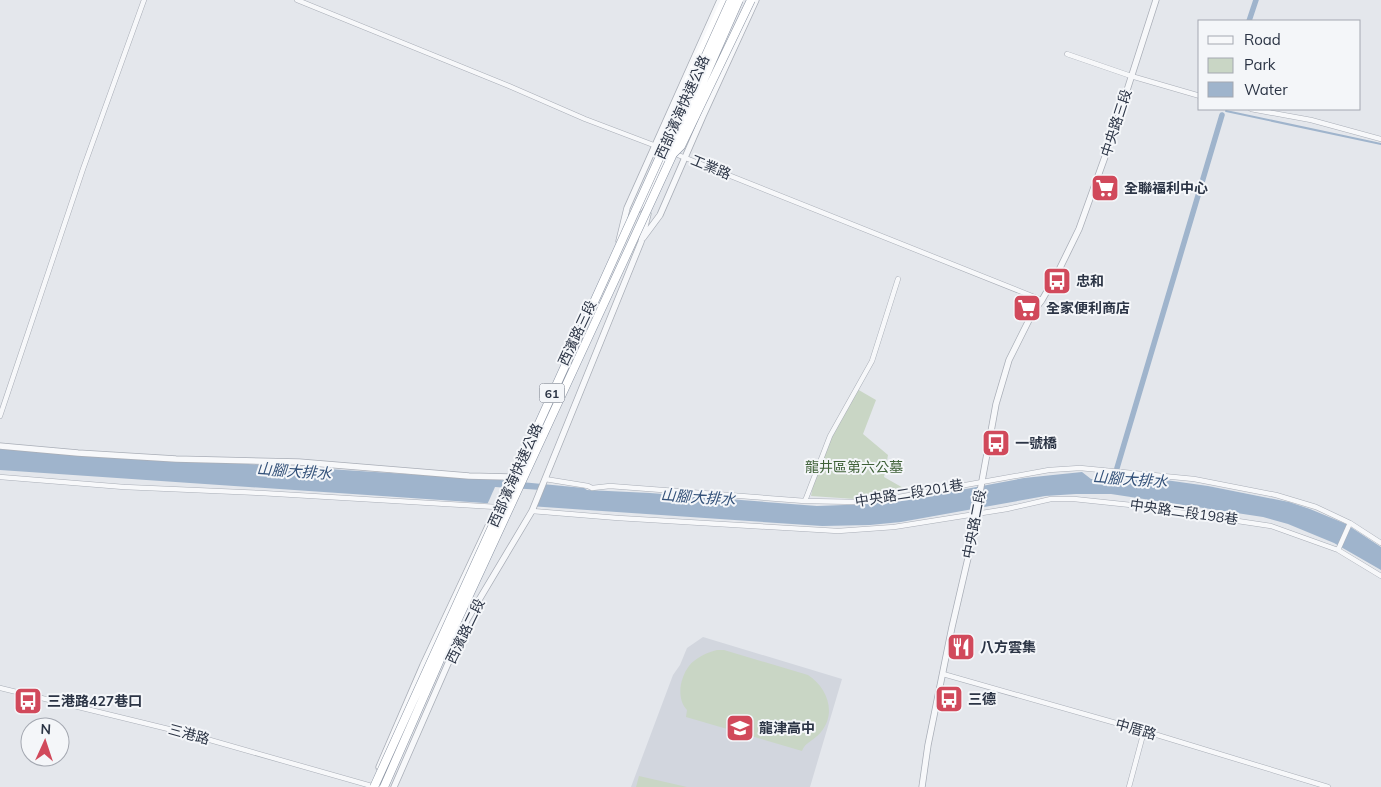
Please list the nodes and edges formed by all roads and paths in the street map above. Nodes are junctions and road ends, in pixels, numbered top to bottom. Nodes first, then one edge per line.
1 (144, 0) edge
2 (297, 0) edge
3 (720, 0) edge
4 (725, 0) edge
5 (731, 0) edge
6 (738, 0) edge
7 (751, 0) edge
8 (756, 0) edge
9 (1156, 0) edge
10 (1067, 54) dead end
11 (1131, 76) junction
12 (1198, 95) edge
13 (682, 106) junction
14 (1256, 110) edge
15 (1381, 139) edge
16 (656, 145) junction
17 (670, 153) junction
18 (684, 156) junction
19 (656, 181) junction
20 (619, 241) junction
21 (640, 242) junction
22 (1058, 272) joint
23 (898, 279) dead end
24 (1042, 300) junction
25 (0, 416) edge
26 (0, 446) edge
27 (0, 477) edge
28 (511, 477) junction
29 (545, 479) junction
30 (982, 480) junction
31 (805, 501) junction
32 (497, 506) junction
33 (532, 511) junction
34 (977, 512) junction
35 (1350, 522) junction
36 (1381, 543) edge
37 (1338, 550) junction
38 (1381, 576) edge
39 (943, 674) junction
40 (0, 688) edge
41 (1144, 731) junction
42 (373, 787) edge
43 (384, 787) edge
44 (394, 787) edge
45 (922, 787) edge
46 (1129, 787) edge
47 (1328, 787) edge

1 - 25 street
2 - 16 street, 工業路
3 - 16 street, 西濱路三段
4 - 13 highway, bridge
5 - 13 highway, 西部濱海快速公路 / 61, bridge
6 - 17 highway, 西部濱海快速公路 / 61, bridge
7 - 17 highway, bridge
8 - 18 street, 西濱路三段
9 - 11 street, 中央路三段
10 - 11 street
11 - 12 street
11 - 22 street, 中央路三段
13 - 42 highway, 西部濱海快速公路 / 61, bridge
14 - 15 street
16 - 17 street, 工業路
16 - 20 street, 西濱路三段
17 - 18 street, 工業路
17 - 19 street, 西濱路三段
17 - 43 highway, 西部濱海快速公路 / 61, bridge
18 - 21 street, 西濱路三段
18 - 24 street, 工業路
19 - 20 street, 西濱路三段
19 - 21 street, 西濱路三段
20 - 28 street, 西濱路三段
21 - 29 street, 西濱路三段
22 - 24 street, 中央路二段
23 - 31 street
24 - 30 street, 中央路二段
26 - 28 street
27 - 32 street
28 - 32 street, 西濱路三段, bridge
29 - 31 street, 中央路二段201巷
29 - 33 street, 西濱路二段
30 - 31 street, 中央路二段201巷
30 - 34 street, 中央路二段
30 - 35 street, 中央路二段201巷
32 - 42 street, 西濱路二段
33 - 34 street, 中央路二段198巷
33 - 44 street, 西濱路二段
34 - 37 street, 中央路二段198巷
34 - 39 street, 中央路二段
35 - 36 street, 中央路二段201巷
35 - 37 street
37 - 38 street, 中央路二段198巷
39 - 41 street, 中厝路
39 - 45 street, 中央路二段
40 - 42 street, 三港路
41 - 46 street
41 - 47 street, 中厝路

